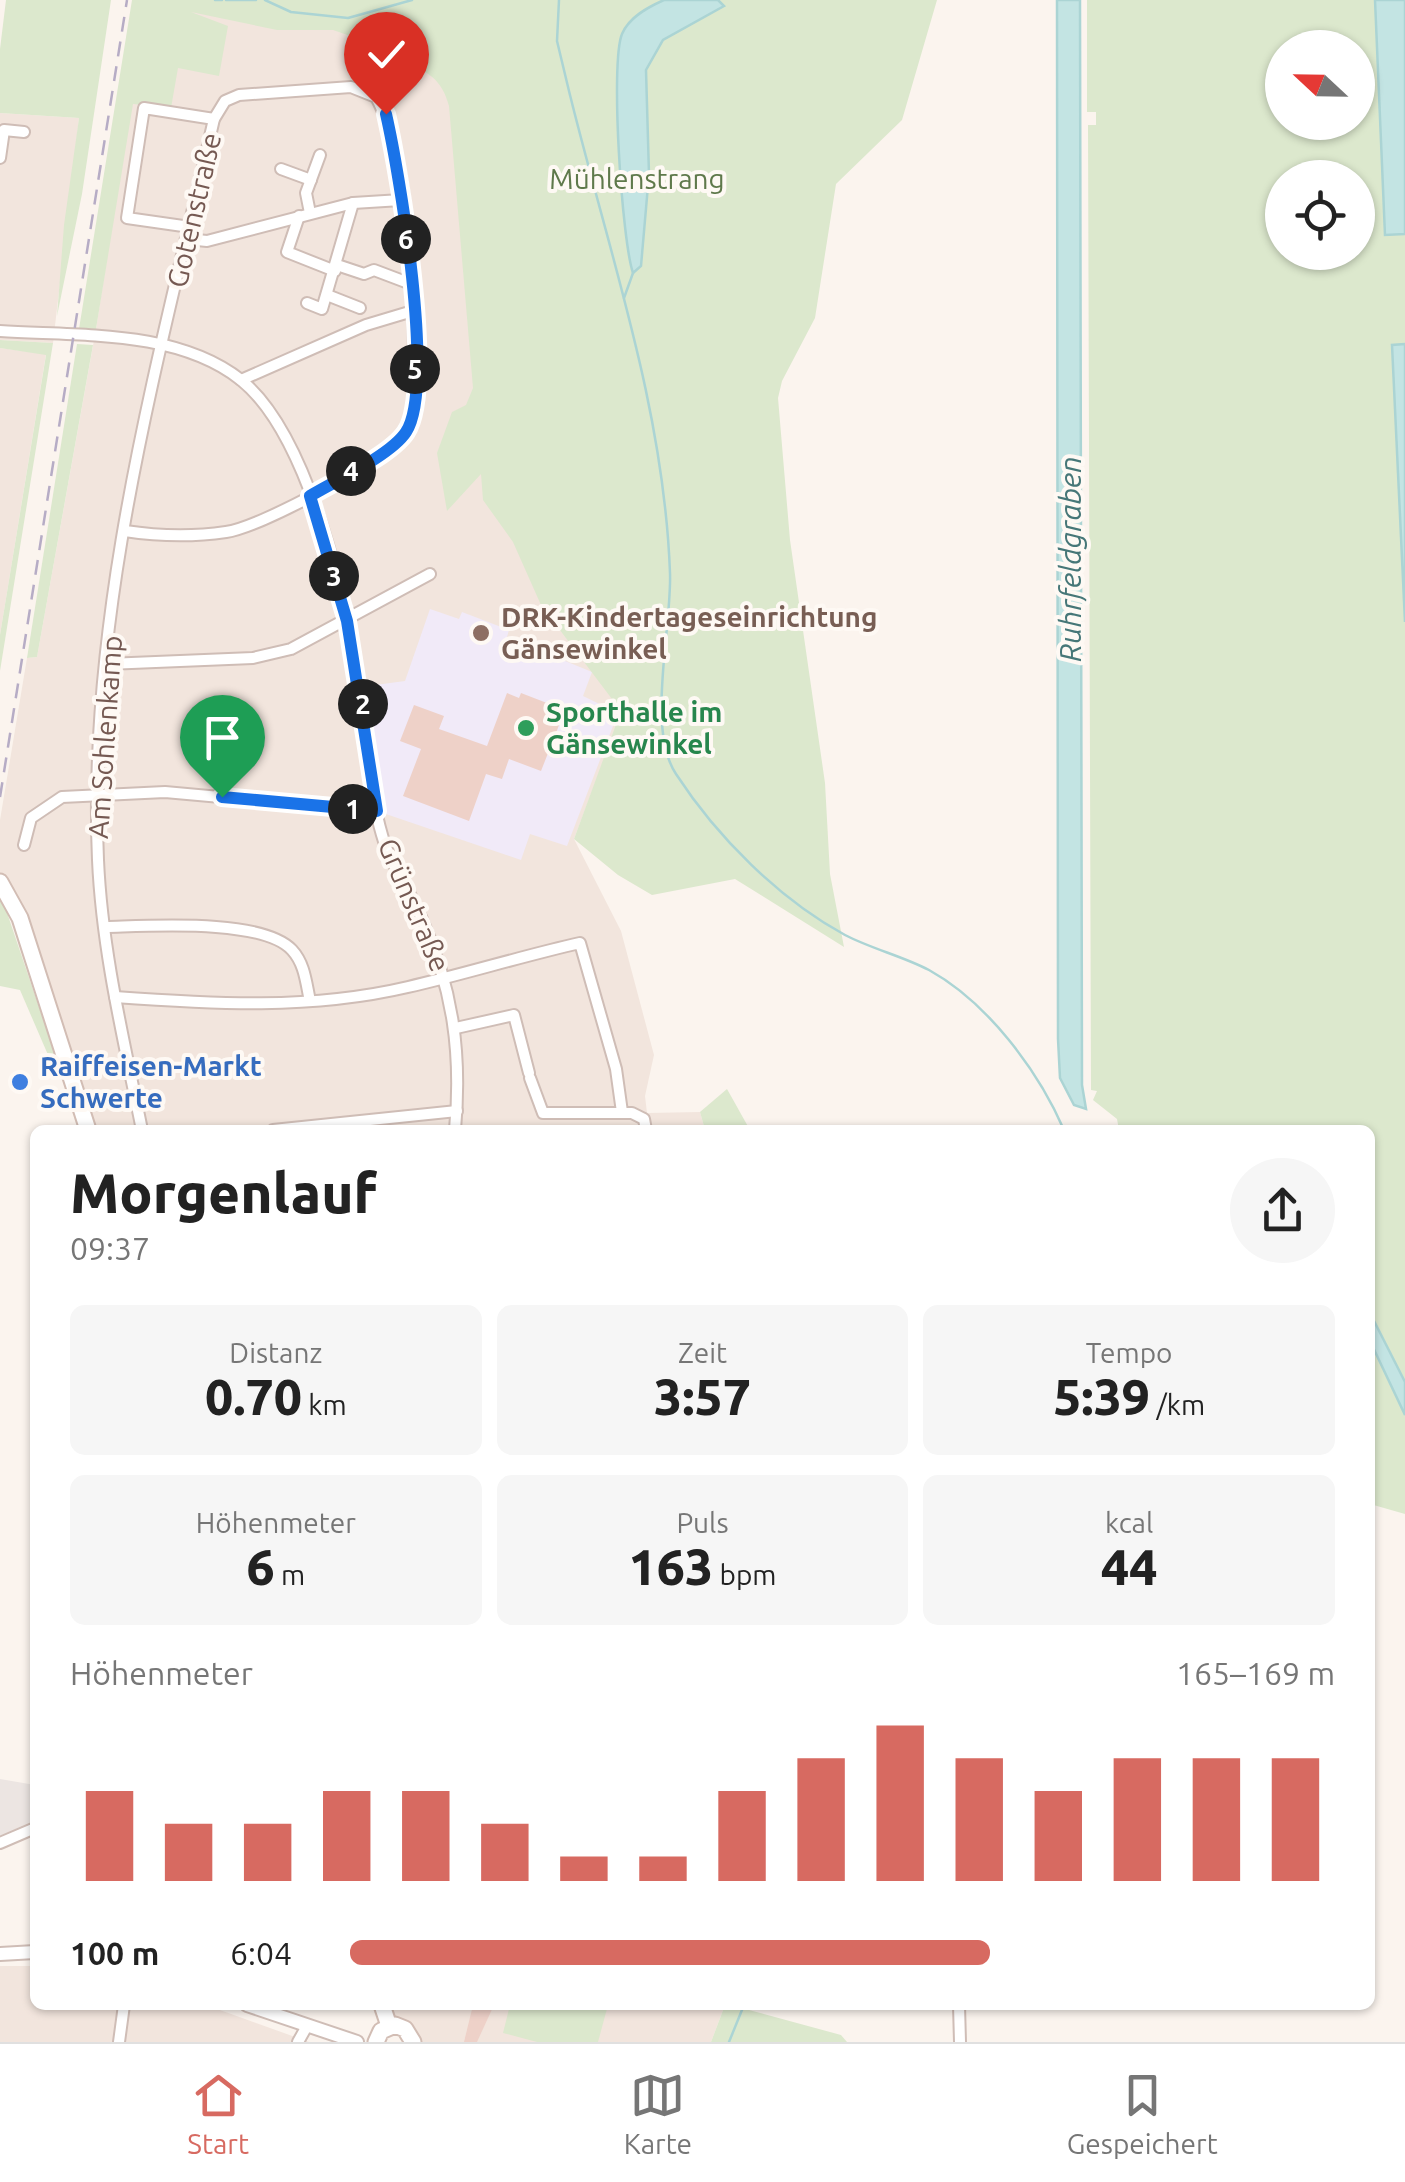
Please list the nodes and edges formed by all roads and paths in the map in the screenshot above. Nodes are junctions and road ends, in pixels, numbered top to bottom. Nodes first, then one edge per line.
1 (214, 119) junction
2 (24, 132) dead end
3 (320, 155) dead end
4 (0, 158) edge
5 (281, 169) dead end
6 (311, 180) junction
7 (401, 200) junction
8 (353, 203) junction
9 (305, 214) junction
10 (188, 233) junction
11 (336, 268) junction
12 (411, 284) junction
13 (327, 295) junction
14 (307, 303) dead end
15 (360, 308) dead end
16 (416, 310) junction
17 (0, 330) edge
18 (162, 346) junction
19 (241, 380) junction
20 (310, 496) junction
21 (125, 531) junction
22 (430, 574) dead end
23 (347, 621) junction
24 (107, 664) junction
25 (98, 796) junction
26 (377, 811) junction
27 (24, 845) dead end
28 (0, 882) edge
29 (106, 926) junction
30 (446, 977) junction
31 (115, 997) junction
32 (310, 1001) junction
33 (456, 1028) junction
34 (456, 1111) junction
35 (622, 1112) junction
36 (86, 1125) edge
37 (141, 1125) edge
38 (321, 1125) edge
39 (455, 1125) edge
40 (645, 1125) edge
41 (30, 1830) edge
42 (0, 1843) edge
43 (30, 1952) edge
44 (0, 1954) edge
45 (123, 2010) edge
46 (261, 2010) edge
47 (384, 2010) edge
48 (959, 2010) edge
49 (307, 2026) junction
50 (389, 2026) junction
51 (119, 2042) edge
52 (298, 2042) edge
53 (356, 2042) edge
54 (376, 2042) edge
55 (413, 2042) edge
56 (960, 2042) edge

1 - 7 street, Gotenstraße
1 - 10 street, Gotenstraße
1 - 10 street
2 - 4 street
3 - 6 street
5 - 6 street
6 - 9 street
7 - 8 street
7 - 12 street, Gotenstraße
8 - 9 street
8 - 11 street
9 - 10 street
9 - 11 street
10 - 18 street, Gotenstraße
11 - 12 street
11 - 13 street
12 - 16 street, Gotenstraße
13 - 14 street
13 - 15 street
16 - 19 street
16 - 20 street, Gotenstraße
17 - 18 street, Grünstraße
18 - 19 street, Grünstraße
18 - 21 street, Am Sohlenkamp
19 - 20 street, Grünstraße
20 - 21 street, Gotenstraße
20 - 23 street, Grünstraße
21 - 24 street, Am Sohlenkamp
22 - 23 street
23 - 24 street
23 - 26 street, Grünstraße
24 - 25 street, Am Sohlenkamp
25 - 26 street
25 - 27 street
25 - 29 street, Am Sohlenkamp
26 - 30 street, Grünstraße
28 - 36 main road
29 - 31 street, Am Sohlenkamp
29 - 32 street
30 - 32 street
30 - 33 street, Grünstraße
30 - 35 street
31 - 32 street
31 - 37 street, Am Sohlenkamp
33 - 34 street, Grünstraße
33 - 35 street
34 - 38 street
34 - 39 street, Grünstraße
35 - 40 street
41 - 42 street
43 - 44 street
45 - 51 street
46 - 49 street
47 - 50 main road
48 - 56 street
49 - 52 street
49 - 53 street
50 - 54 main road
50 - 55 main road

